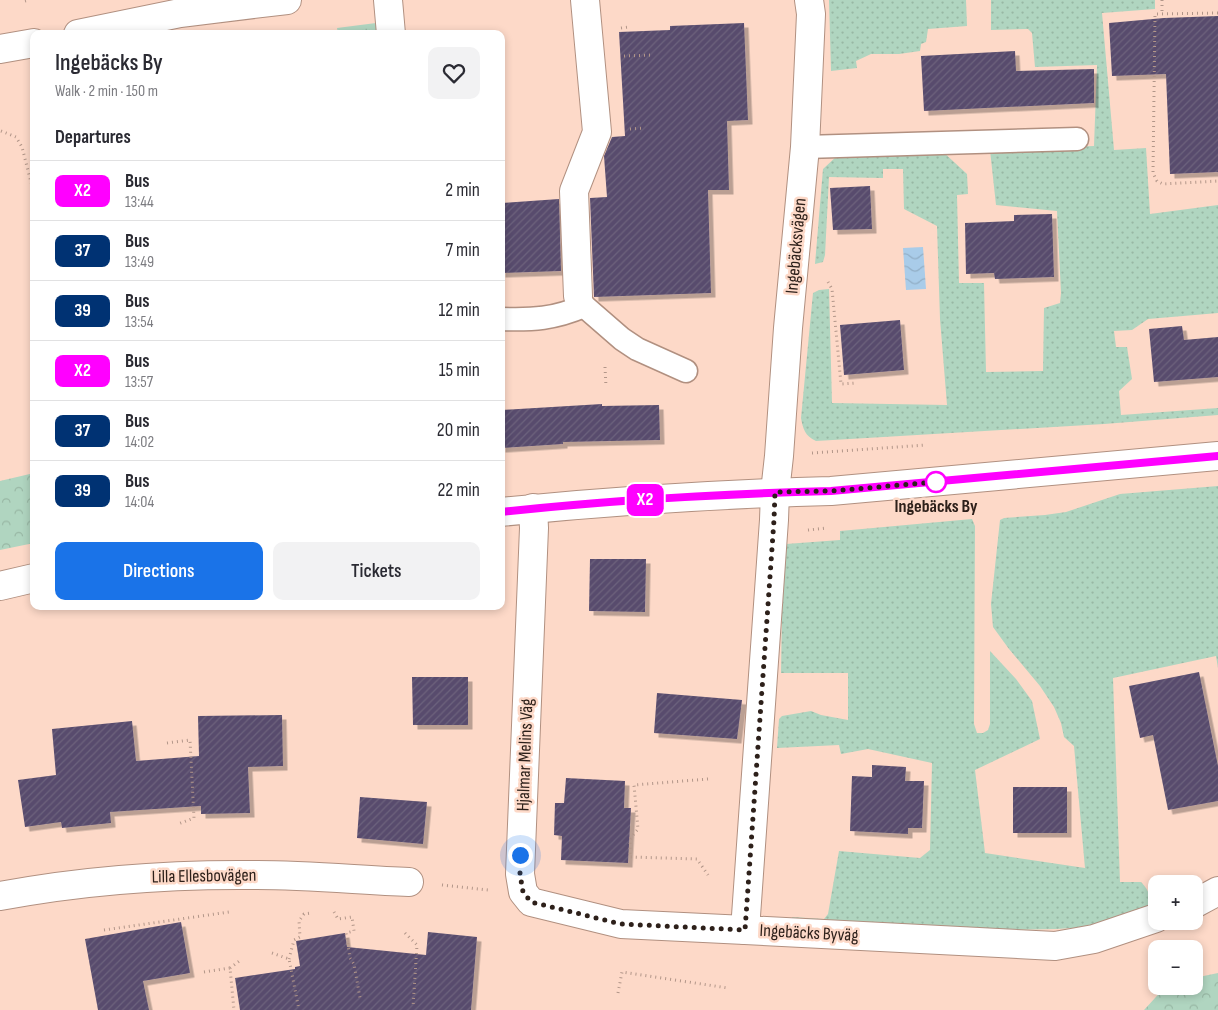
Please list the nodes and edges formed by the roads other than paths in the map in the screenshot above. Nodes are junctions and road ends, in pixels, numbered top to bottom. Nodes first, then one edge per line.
1 (287, 0) edge
2 (388, 0) edge
3 (585, 0) edge
4 (809, 0) edge
5 (179, 6) edge
6 (118, 30) edge
7 (391, 30) edge
8 (30, 44) edge
9 (0, 49) edge
10 (1077, 140) dead end
11 (805, 147) junction
12 (581, 301) junction
13 (505, 318) edge
14 (686, 371) dead end
15 (1218, 456) edge
16 (775, 492) junction
17 (533, 508) junction
18 (505, 512) edge
19 (30, 579) edge
20 (0, 586) edge
21 (409, 882) road end
22 (1218, 890) edge
23 (0, 896) edge
24 (1203, 899) edge
25 (1148, 921) edge
26 (745, 930) junction

1 - 5 street
2 - 7 street
3 - 12 street
4 - 11 street, Ingebäcksvägen
5 - 6 street
8 - 9 street
10 - 11 lane
11 - 16 street, Ingebäcksvägen
12 - 13 lane
12 - 14 lane
15 - 16 street
16 - 17 street
16 - 26 street, Ingebäcks Byväg
17 - 18 street
17 - 26 street, Hjalmar Melins Väg
19 - 20 street
21 - 23 street, Lilla Ellesbovägen
22 - 24 street
25 - 26 street, Ingebäcks Byväg

